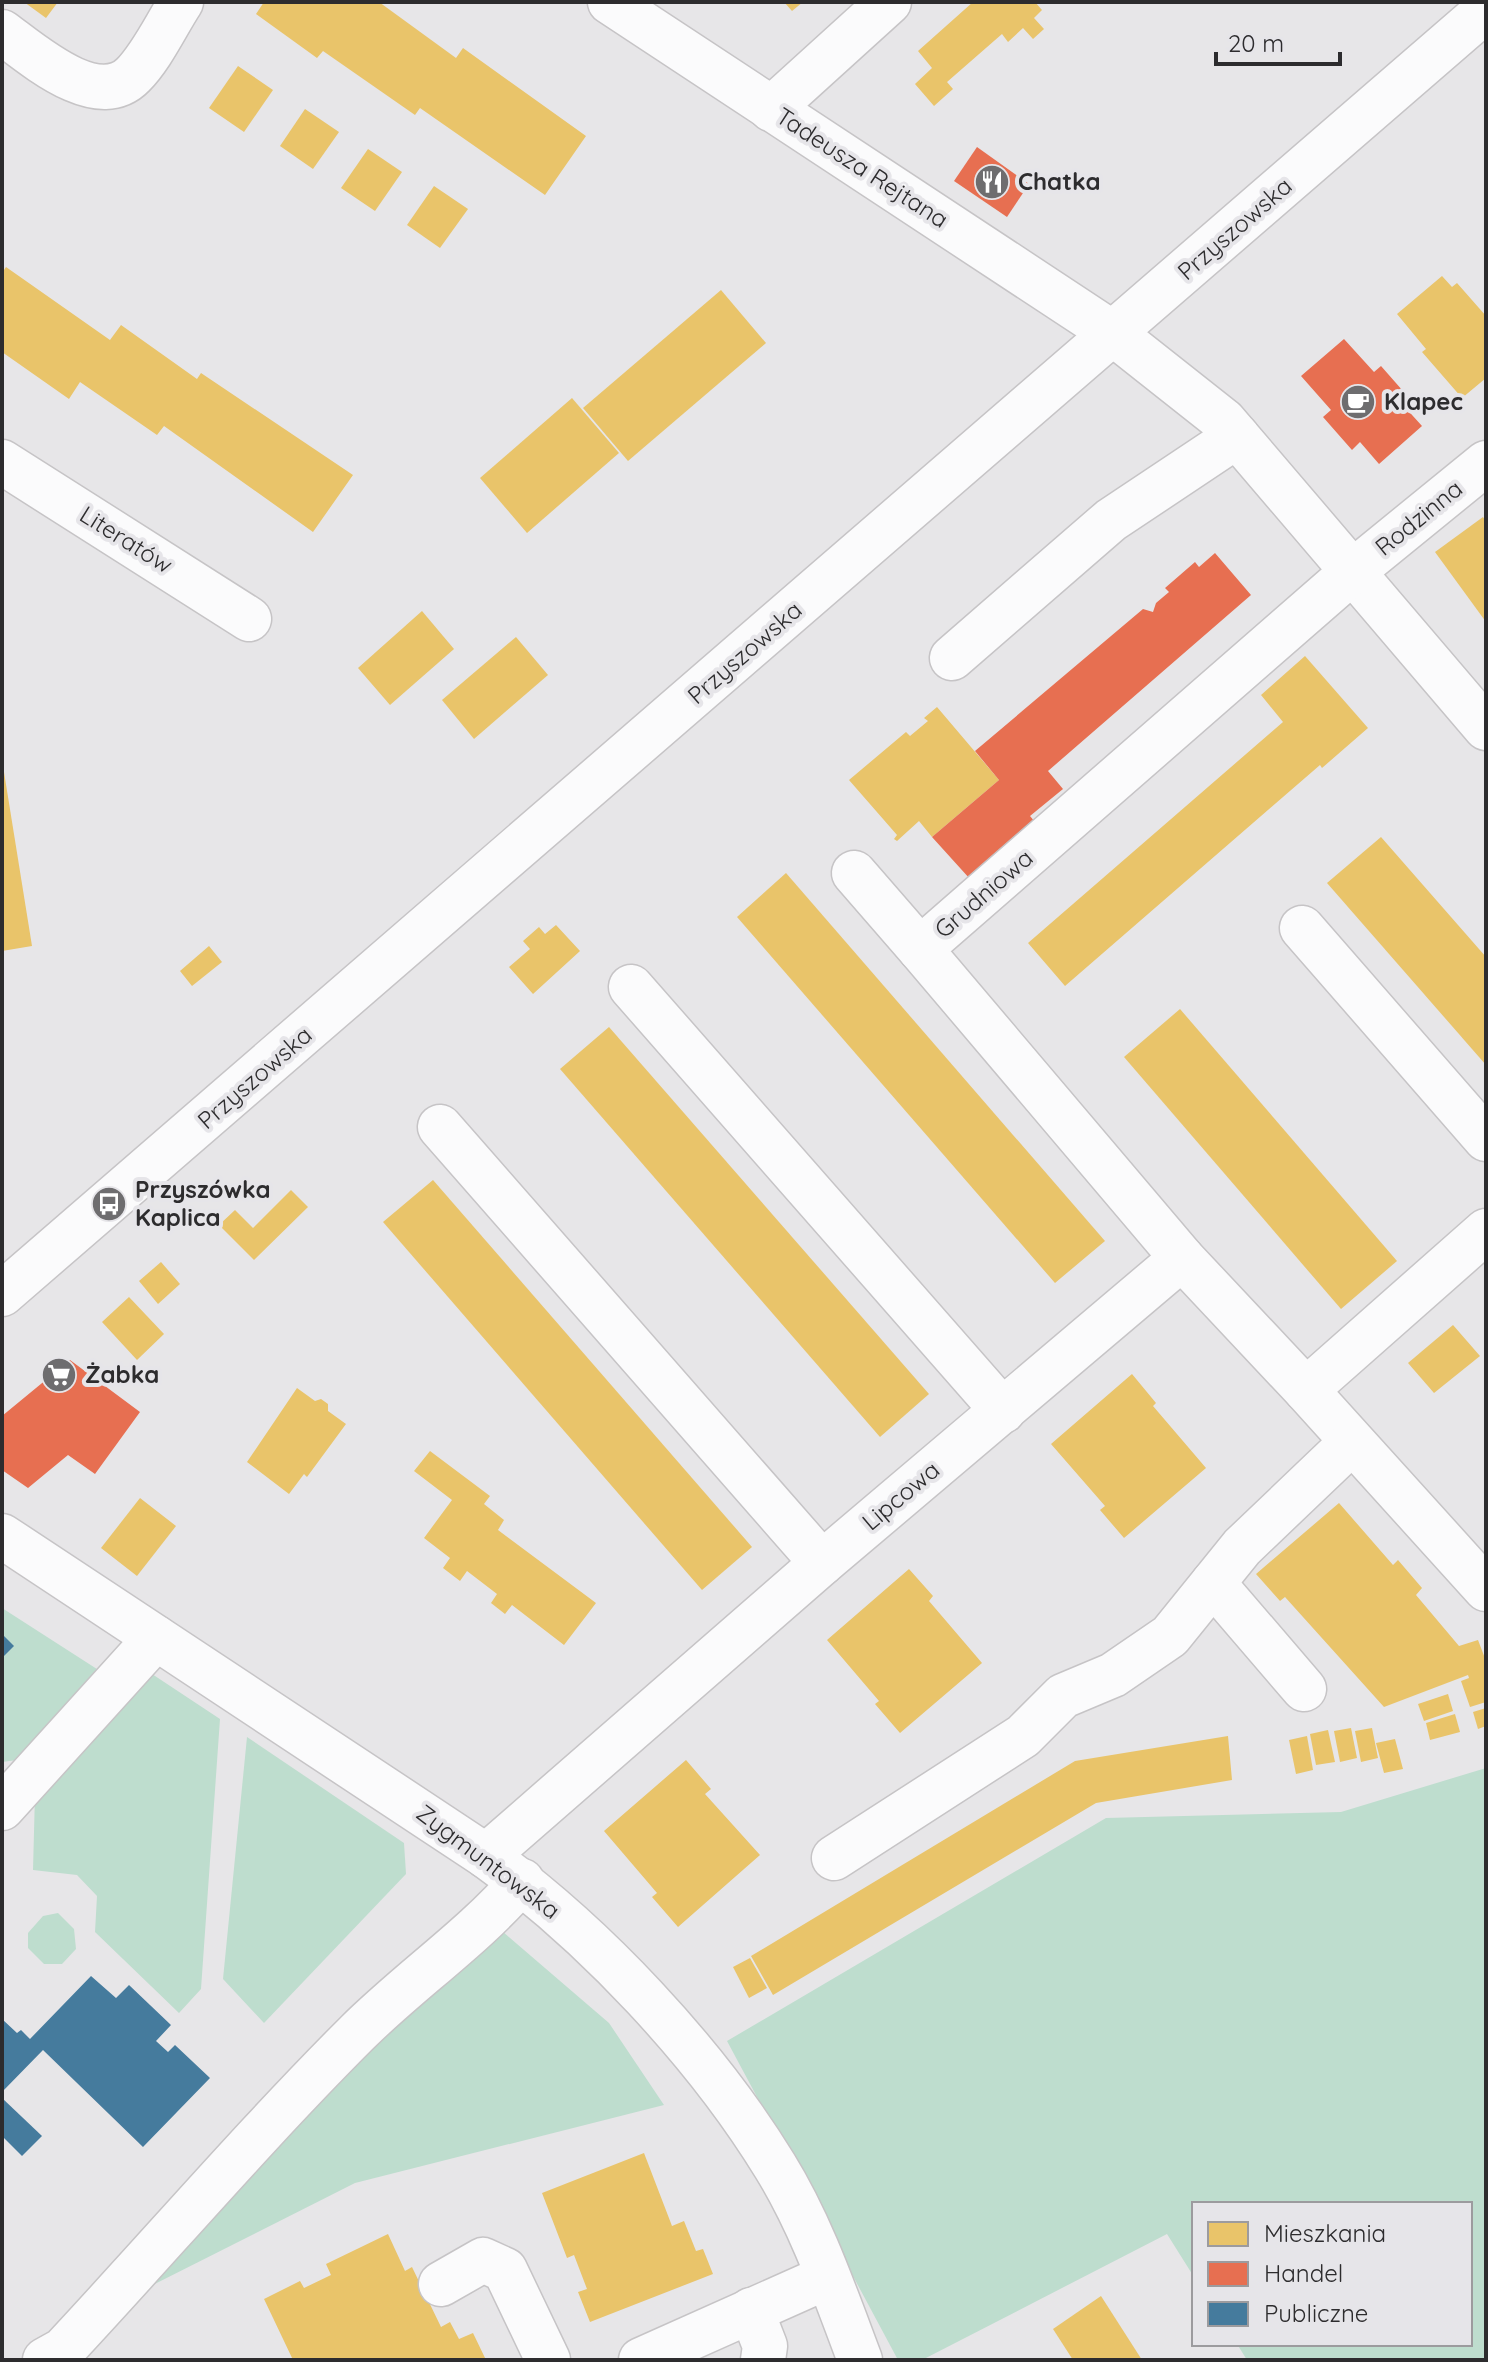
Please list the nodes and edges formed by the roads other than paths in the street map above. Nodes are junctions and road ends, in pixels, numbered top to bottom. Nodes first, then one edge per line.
1 (181, 2) edge
2 (610, 2) edge
3 (889, 2) edge
4 (1486, 10) edge
5 (2, 32) edge
6 (771, 109) junction
7 (1114, 334) junction
8 (1237, 436) junction
9 (2, 462) edge
10 (1486, 463) edge
11 (1351, 573) junction
12 (249, 619) dead end
13 (952, 658) dead end
14 (1486, 728) edge
15 (854, 873) dead end
16 (1302, 928) dead end
17 (920, 949) junction
18 (631, 987) dead end
19 (440, 1127) dead end
20 (1486, 1139) edge
21 (1486, 1231) edge
22 (1182, 1258) junction
23 (2, 1294) edge
24 (1306, 1390) junction
25 (1003, 1411) junction
26 (1352, 1442) junction
27 (2, 1536) edge
28 (822, 1563) junction
29 (1213, 1583) junction
30 (1486, 1589) edge
31 (156, 1638) junction
32 (1304, 1689) dead end
33 (2, 1808) edge
34 (486, 1856) junction
35 (834, 1858) dead end
36 (522, 1881) junction
37 (827, 2277) junction
38 (441, 2284) dead end
39 (751, 2310) junction
40 (45, 2360) edge
41 (548, 2360) edge
42 (641, 2360) edge
43 (763, 2360) edge
44 (860, 2360) edge

1 - 5 street
2 - 6 street, Tadeusza Rejtana
3 - 6 street
4 - 7 street, Przyszowska
6 - 7 street, Tadeusza Rejtana
7 - 8 street
7 - 23 street, Przyszowska
8 - 11 street
8 - 13 street
9 - 12 street, Literatów
10 - 11 street, Rodzinna
11 - 14 street
11 - 17 street, Grudniowa
15 - 17 street
16 - 20 street
17 - 22 street, Grudniowa
18 - 25 street
19 - 28 street
21 - 24 street
22 - 24 street
22 - 25 street, Lipcowa
24 - 26 street
25 - 28 street, Lipcowa
26 - 29 street
26 - 30 street
27 - 31 street, Zygmuntowska
28 - 34 street, Lipcowa
29 - 32 street
29 - 35 street
31 - 33 street
31 - 34 street, Zygmuntowska
34 - 36 street, Zygmuntowska
36 - 37 street, Zygmuntowska
36 - 40 street
37 - 39 street
37 - 44 street, Zygmuntowska
38 - 41 street
39 - 42 street
39 - 43 street

